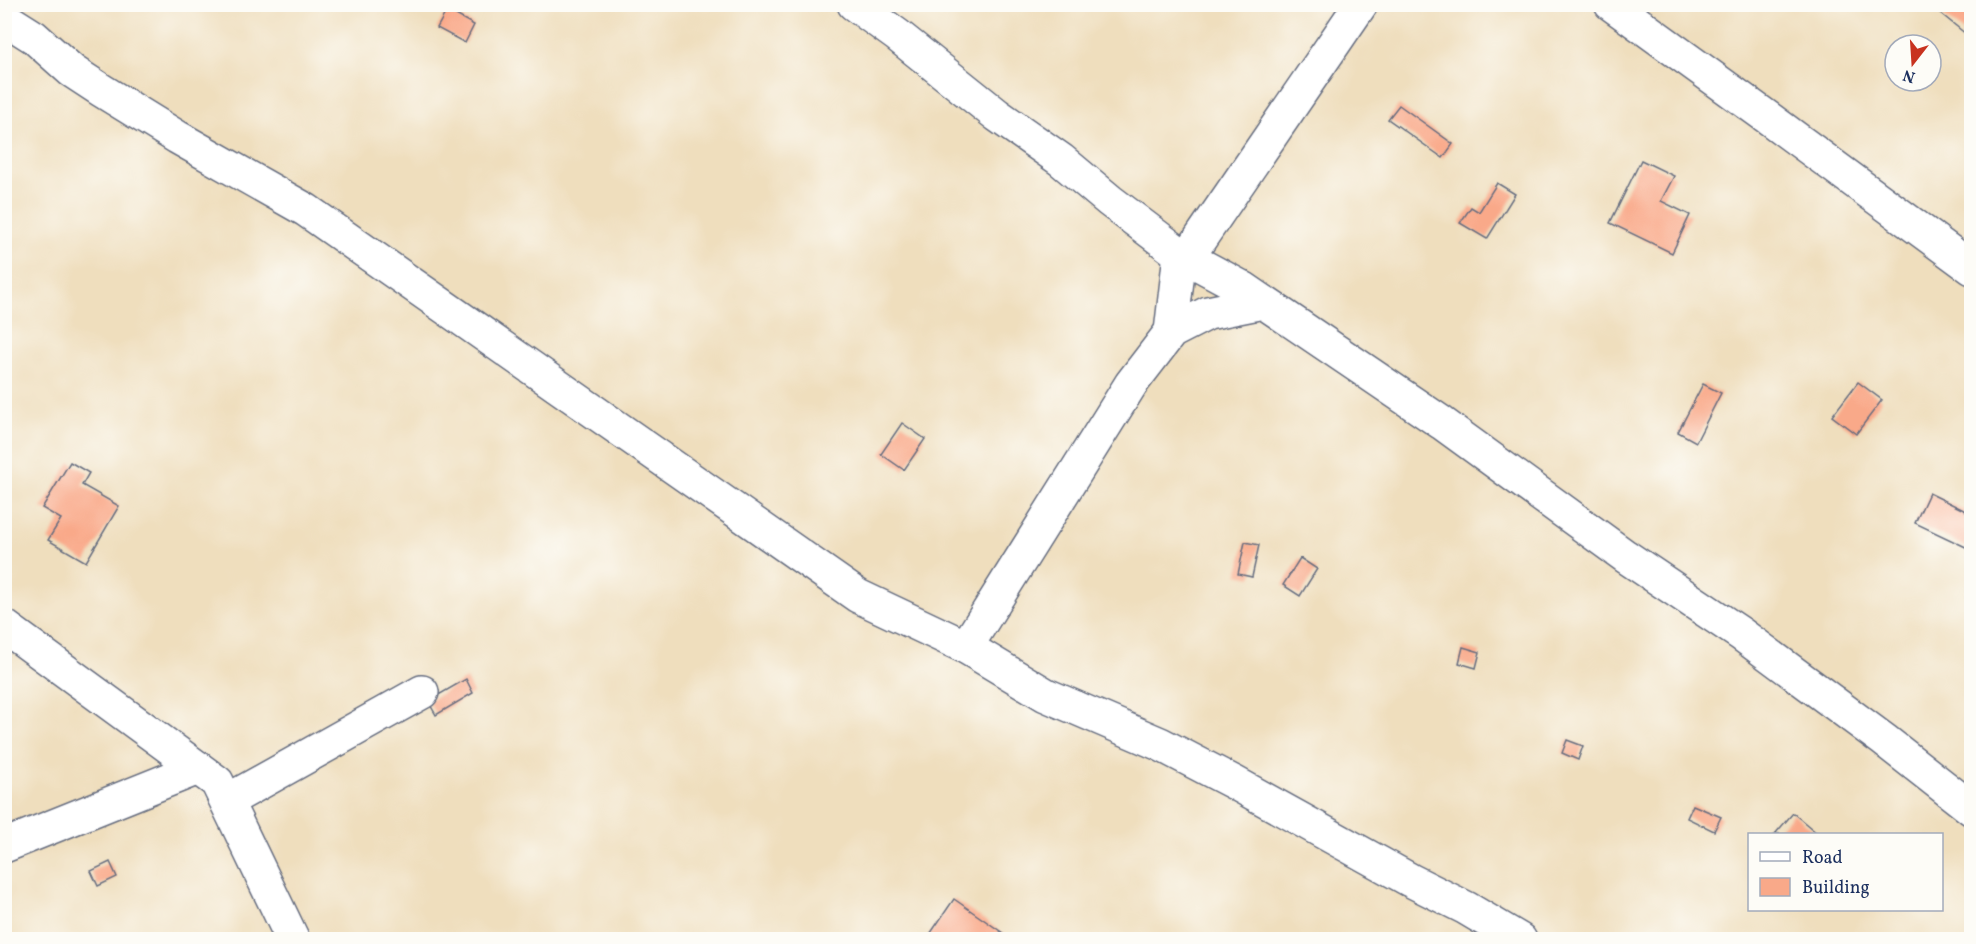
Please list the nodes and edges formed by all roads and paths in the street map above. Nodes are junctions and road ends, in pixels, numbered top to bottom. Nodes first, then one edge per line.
1 (854, 4) edge
2 (1361, 4) edge
3 (1611, 4) edge
4 (4, 18) edge
5 (1183, 256) junction
6 (1971, 268) edge
7 (1263, 302) junction
8 (1171, 332) junction
9 (4, 626) edge
10 (966, 647) junction
11 (422, 692) dead end
12 (198, 768) junction
13 (227, 801) junction
14 (1971, 809) edge
15 (4, 846) edge
16 (293, 939) edge
17 (1520, 939) edge

1 - 5 street
2 - 5 street
3 - 6 street
4 - 10 street
5 - 7 street
5 - 8 street
7 - 8 street
7 - 14 street
8 - 10 street
9 - 12 street
10 - 17 street
11 - 13 street
12 - 13 street
12 - 15 street
13 - 16 street

